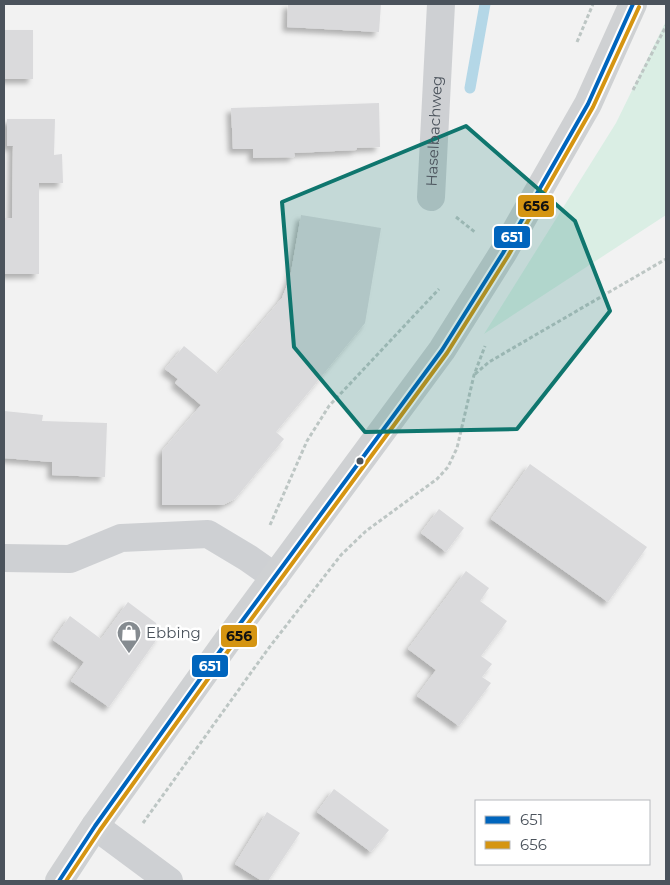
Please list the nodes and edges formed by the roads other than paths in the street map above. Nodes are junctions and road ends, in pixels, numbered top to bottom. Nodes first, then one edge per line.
1 (441, 4) edge
2 (633, 4) edge
3 (431, 197) road end
4 (4, 558) edge
5 (275, 577) junction
6 (95, 826) junction
7 (59, 881) edge
8 (169, 881) edge

1 - 3 street, Haselbachweg
2 - 5 street
4 - 5 street
5 - 6 street
6 - 7 street
6 - 8 street

